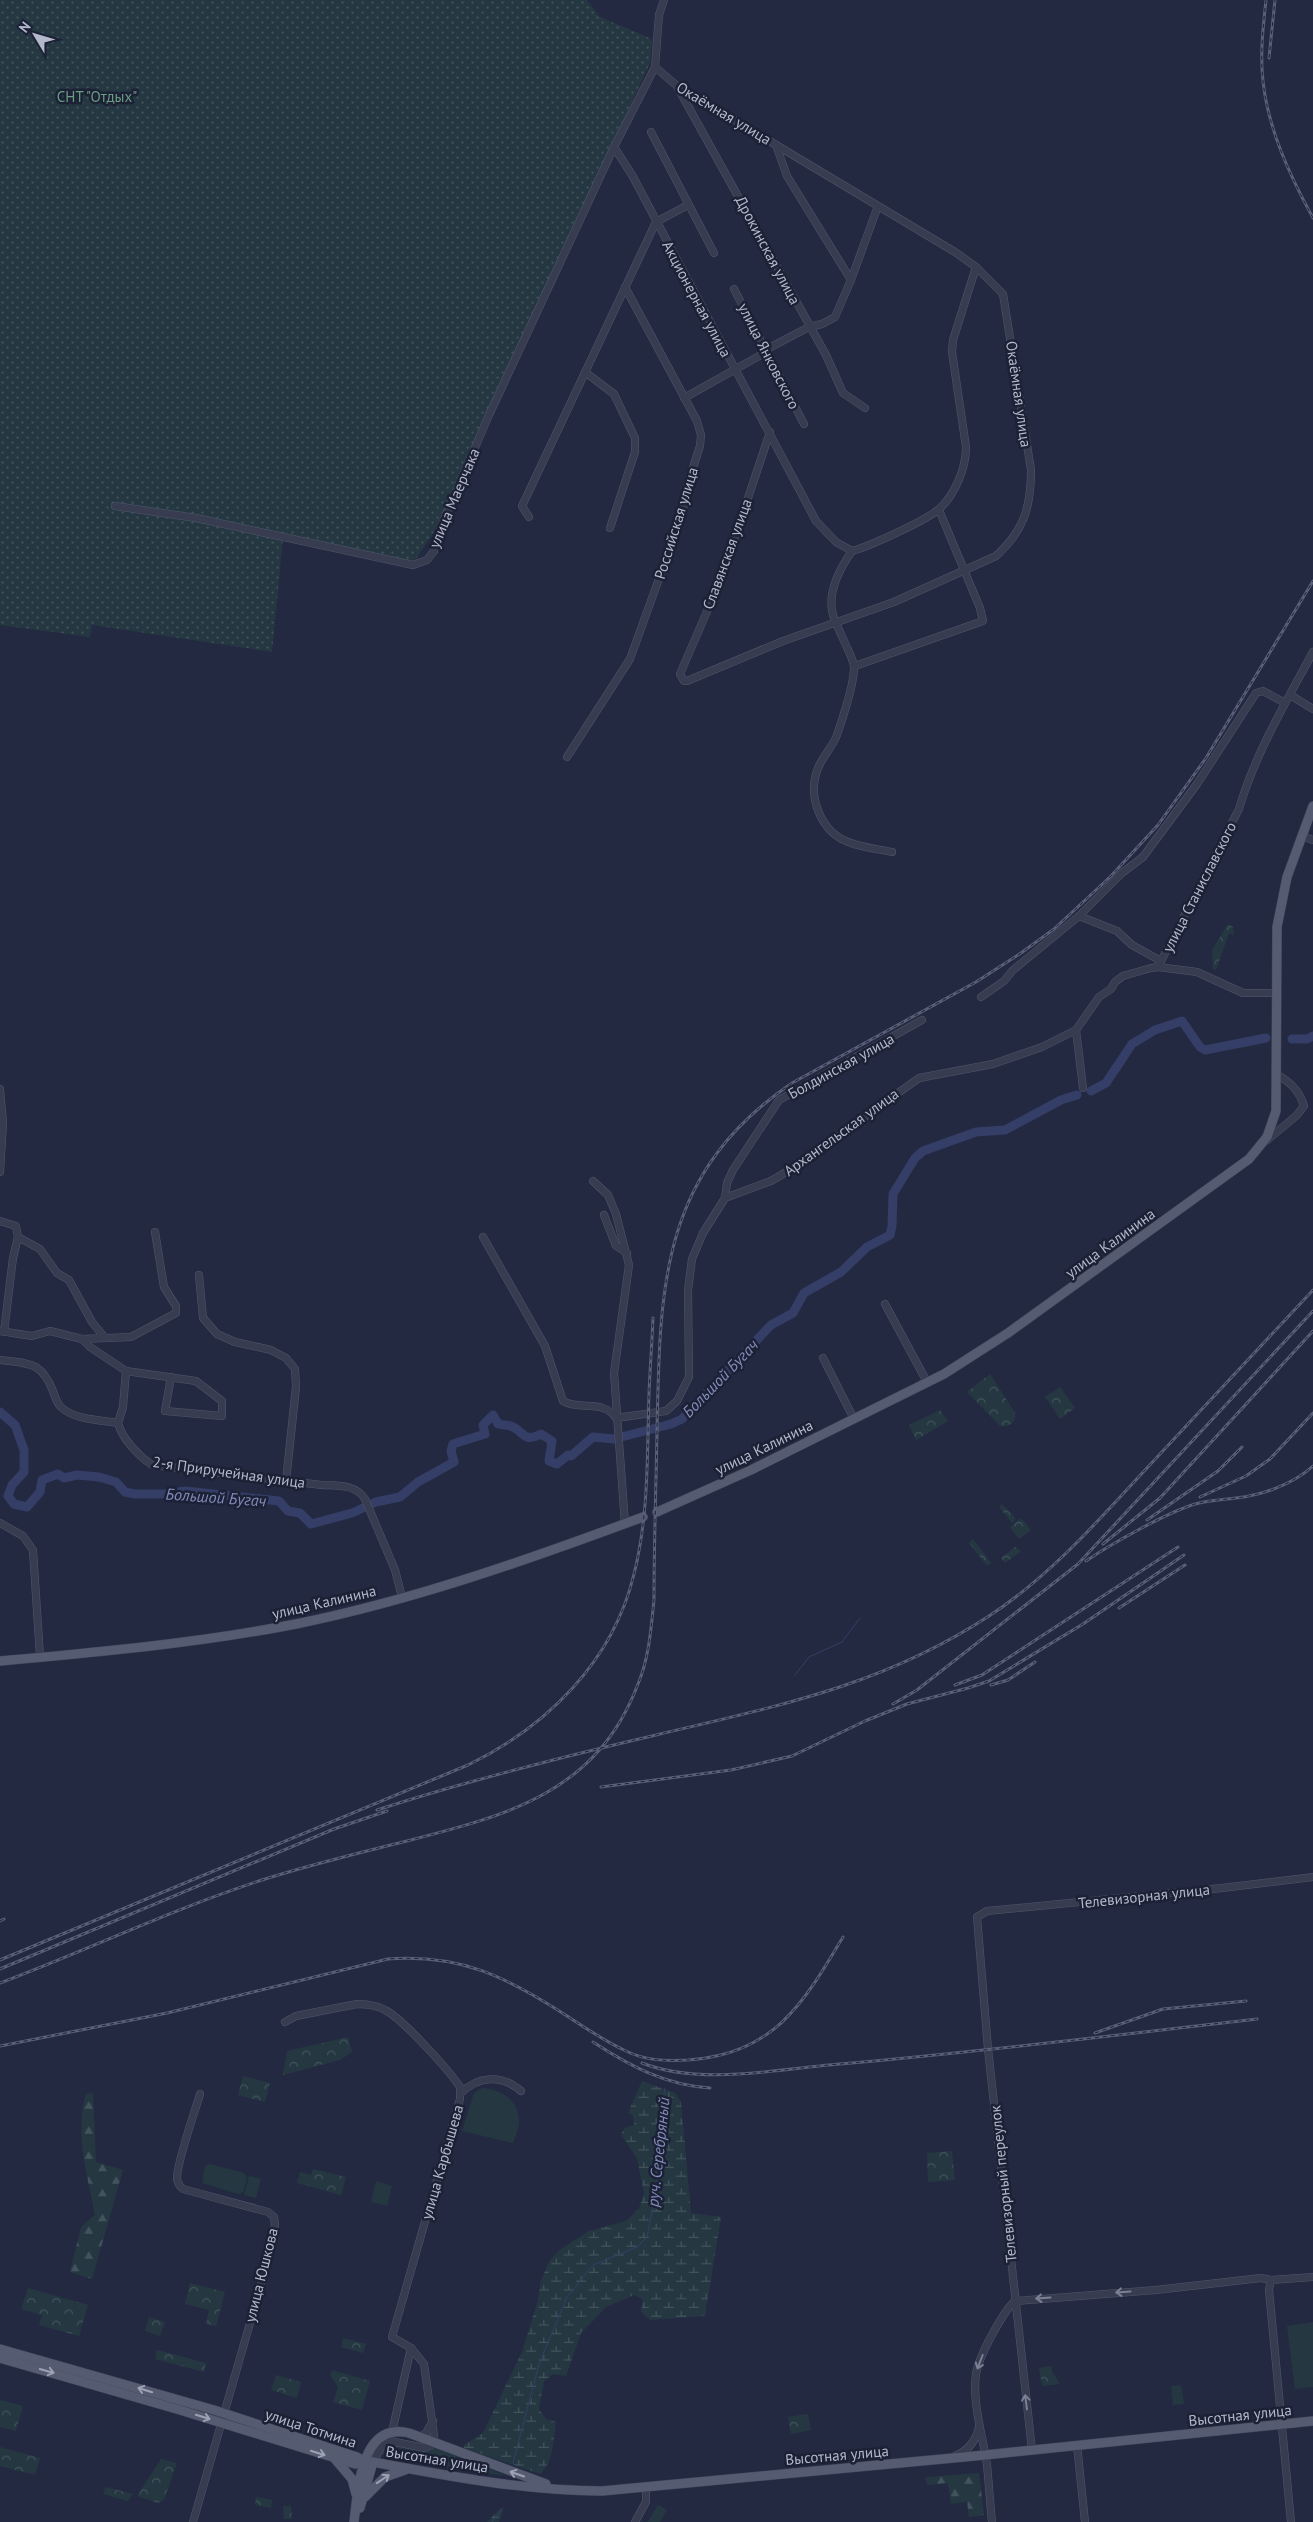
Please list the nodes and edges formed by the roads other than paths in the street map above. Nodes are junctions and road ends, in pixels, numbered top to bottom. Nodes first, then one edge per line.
1 (664, 0) edge
2 (655, 67) junction
3 (676, 86) junction
4 (651, 132) dead end
5 (776, 144) junction
6 (614, 147) junction
7 (688, 205) junction
8 (878, 206) junction
9 (656, 222) junction
10 (714, 253) dead end
11 (976, 267) junction
12 (851, 280) junction
13 (625, 287) junction
14 (734, 288) dead end
15 (809, 326) junction
16 (768, 351) junction
17 (735, 369) junction
18 (585, 372) junction
19 (684, 398) junction
20 (865, 408) dead end
21 (804, 424) dead end
22 (770, 432) junction
23 (115, 506) dead end
24 (939, 510) junction
25 (529, 517) dead end
26 (610, 528) dead end
27 (852, 551) junction
28 (964, 572) junction
29 (836, 622) junction
30 (1313, 652) edge
31 (855, 666) junction
32 (680, 674) joint
33 (1290, 695) junction
34 (1285, 704) junction
35 (1313, 709) edge
36 (568, 757) dead end
37 (1313, 806) edge
38 (1302, 836) junction
39 (1313, 840) edge
40 (892, 852) dead end
41 (1079, 916) junction
42 (1160, 964) junction
43 (1275, 993) junction
44 (981, 997) dead end
45 (922, 1020) dead end
46 (1076, 1030) junction
47 (1276, 1074) junction
48 (1083, 1088) dead end
49 (0, 1089) edge
50 (1260, 1146) junction
51 (0, 1172) edge
52 (592, 1181) dead end
53 (726, 1198) junction
54 (604, 1215) dead end
55 (0, 1221) edge
56 (155, 1232) dead end
57 (18, 1237) junction
58 (483, 1237) dead end
59 (627, 1253) junction
60 (199, 1275) dead end
61 (885, 1304) dead end
62 (2, 1331) edge
63 (105, 1338) junction
64 (82, 1339) junction
65 (823, 1358) dead end
66 (0, 1360) edge
67 (126, 1371) junction
68 (171, 1377) junction
69 (927, 1382) junction
70 (616, 1418) junction
71 (854, 1419) junction
72 (118, 1424) junction
73 (286, 1481) junction
74 (0, 1523) edge
75 (625, 1524) junction
76 (402, 1597) junction
77 (40, 1657) junction
78 (0, 1661) edge
79 (1313, 1877) edge
80 (977, 1917) joint
81 (285, 2022) dead end
82 (520, 2091) dead end
83 (460, 2093) junction
84 (200, 2094) dead end
85 (1313, 2277) edge
86 (1271, 2280) junction
87 (1015, 2301) junction
88 (411, 2348) junction
89 (0, 2349) edge
90 (0, 2358) edge
91 (223, 2419) junction
92 (433, 2421) junction
93 (1313, 2421) edge
94 (979, 2424) junction
95 (1281, 2424) junction
96 (392, 2432) junction
97 (420, 2436) junction
98 (435, 2443) junction
99 (1077, 2445) junction
100 (1032, 2450) junction
101 (985, 2455) junction
102 (950, 2458) junction
103 (335, 2459) junction
104 (364, 2461) junction
105 (374, 2462) junction
106 (412, 2469) junction
107 (646, 2487) junction
108 (563, 2490) junction
109 (359, 2501) junction
110 (193, 2522) edge
111 (354, 2522) edge
112 (634, 2522) edge
113 (992, 2522) edge
114 (1085, 2522) edge
115 (1291, 2522) edge

1 - 2 street
2 - 3 street, Окаёмная улица
2 - 6 street
3 - 5 street, Окаёмная улица
3 - 15 street, Дрокинская улица
4 - 7 street
5 - 8 street, Окаёмная улица
5 - 12 street
6 - 9 street, Акционерная улица
6 - 23 street, улица Маерчака
7 - 9 street
7 - 10 street
8 - 11 street, Окаёмная улица
8 - 12 street
9 - 13 street
9 - 17 street, Акционерная улица
11 - 24 street
11 - 28 street, Окаёмная улица
12 - 15 street
13 - 18 street
13 - 19 street, Российская улица
14 - 16 street, улица Янковского
15 - 16 street
15 - 20 street, Дрокинская улица
16 - 17 street
16 - 21 street, улица Янковского
17 - 19 street
17 - 22 street, Акционерная улица
18 - 25 street
18 - 26 street
19 - 36 street, Российская улица
22 - 27 street, Акционерная улица
22 - 32 street, Славянская улица
24 - 27 street
24 - 28 street
27 - 29 street
28 - 29 street, Окаёмная улица
28 - 31 street
29 - 31 street
29 - 32 street, Окаёмная улица
30 - 33 street, улица Станиславского
31 - 40 street
33 - 34 street, улица Станиславского
33 - 35 street
34 - 41 street
34 - 42 street, улица Станиславского
37 - 38 main road, улица Калинина
38 - 39 street
38 - 43 main road, улица Калинина
41 - 42 street, улица Станиславского
41 - 44 street
42 - 43 street
42 - 46 street
43 - 47 main road, улица Калинина
45 - 53 street, Болдинская улица
46 - 48 street
46 - 53 street, Архангельская улица
47 - 50 main road, улица Калинина
47 - 50 street
49 - 51 street
50 - 69 main road, улица Калинина
52 - 59 street
53 - 70 street
54 - 59 street
55 - 57 street
56 - 63 street
57 - 62 street
57 - 63 street
58 - 70 street
59 - 70 street
60 - 73 street
61 - 69 street
62 - 64 street
63 - 64 street
64 - 67 street
65 - 71 street
66 - 72 street
67 - 68 street
67 - 72 street
68 - 68 street
69 - 71 main road, улица Калинина
70 - 75 street
71 - 75 main road, улица Калинина
72 - 73 street, 2-я Приручейная улица
73 - 76 street, 2-я Приручейная улица
74 - 77 street
75 - 76 main road, улица Калинина
76 - 77 main road, улица Калинина
77 - 78 main road, улица Калинина
79 - 80 street, Телевизорная улица
80 - 87 street, Телевизорный переулок
81 - 83 street, улица Карбышева
82 - 83 street
83 - 88 street, улица Карбышева
84 - 91 street, улица Юшкова
85 - 86 street
86 -> 87 street
86 - 95 street
87 -> 94 street
100 -> 87 street, Телевизорный переулок
88 - 92 street
88 - 96 street
91 -> 89 main road, улица Тотмина
90 -> 91 main road, улица Тотмина
91 -> 103 main road, улица Тотмина
91 - 104 main road, улица Тотмина
91 - 110 street, улица Юшкова
92 - 97 street
92 - 98 street
93 - 95 main road, Высотная улица
94 - 101 street
94 - 102 street
95 - 99 main road, Высотная улица
95 - 115 street
96 - 97 main road
96 - 104 main road
97 - 98 main road
98 - 105 street
108 -> 98 main road
99 - 100 main road, Высотная улица
99 - 114 street
100 - 101 main road, Высотная улица
101 - 102 main road, Высотная улица
101 - 113 street
102 - 107 main road, Высотная улица
103 - 104 main road, улица Тотмина
103 - 109 main road
104 - 105 main road, Высотная улица
104 - 109 main road
105 - 106 main road, Высотная улица
105 - 109 main road
106 - 108 main road, Высотная улица
109 -> 106 main road
107 - 108 main road, Высотная улица
107 - 112 street
109 - 111 main road

